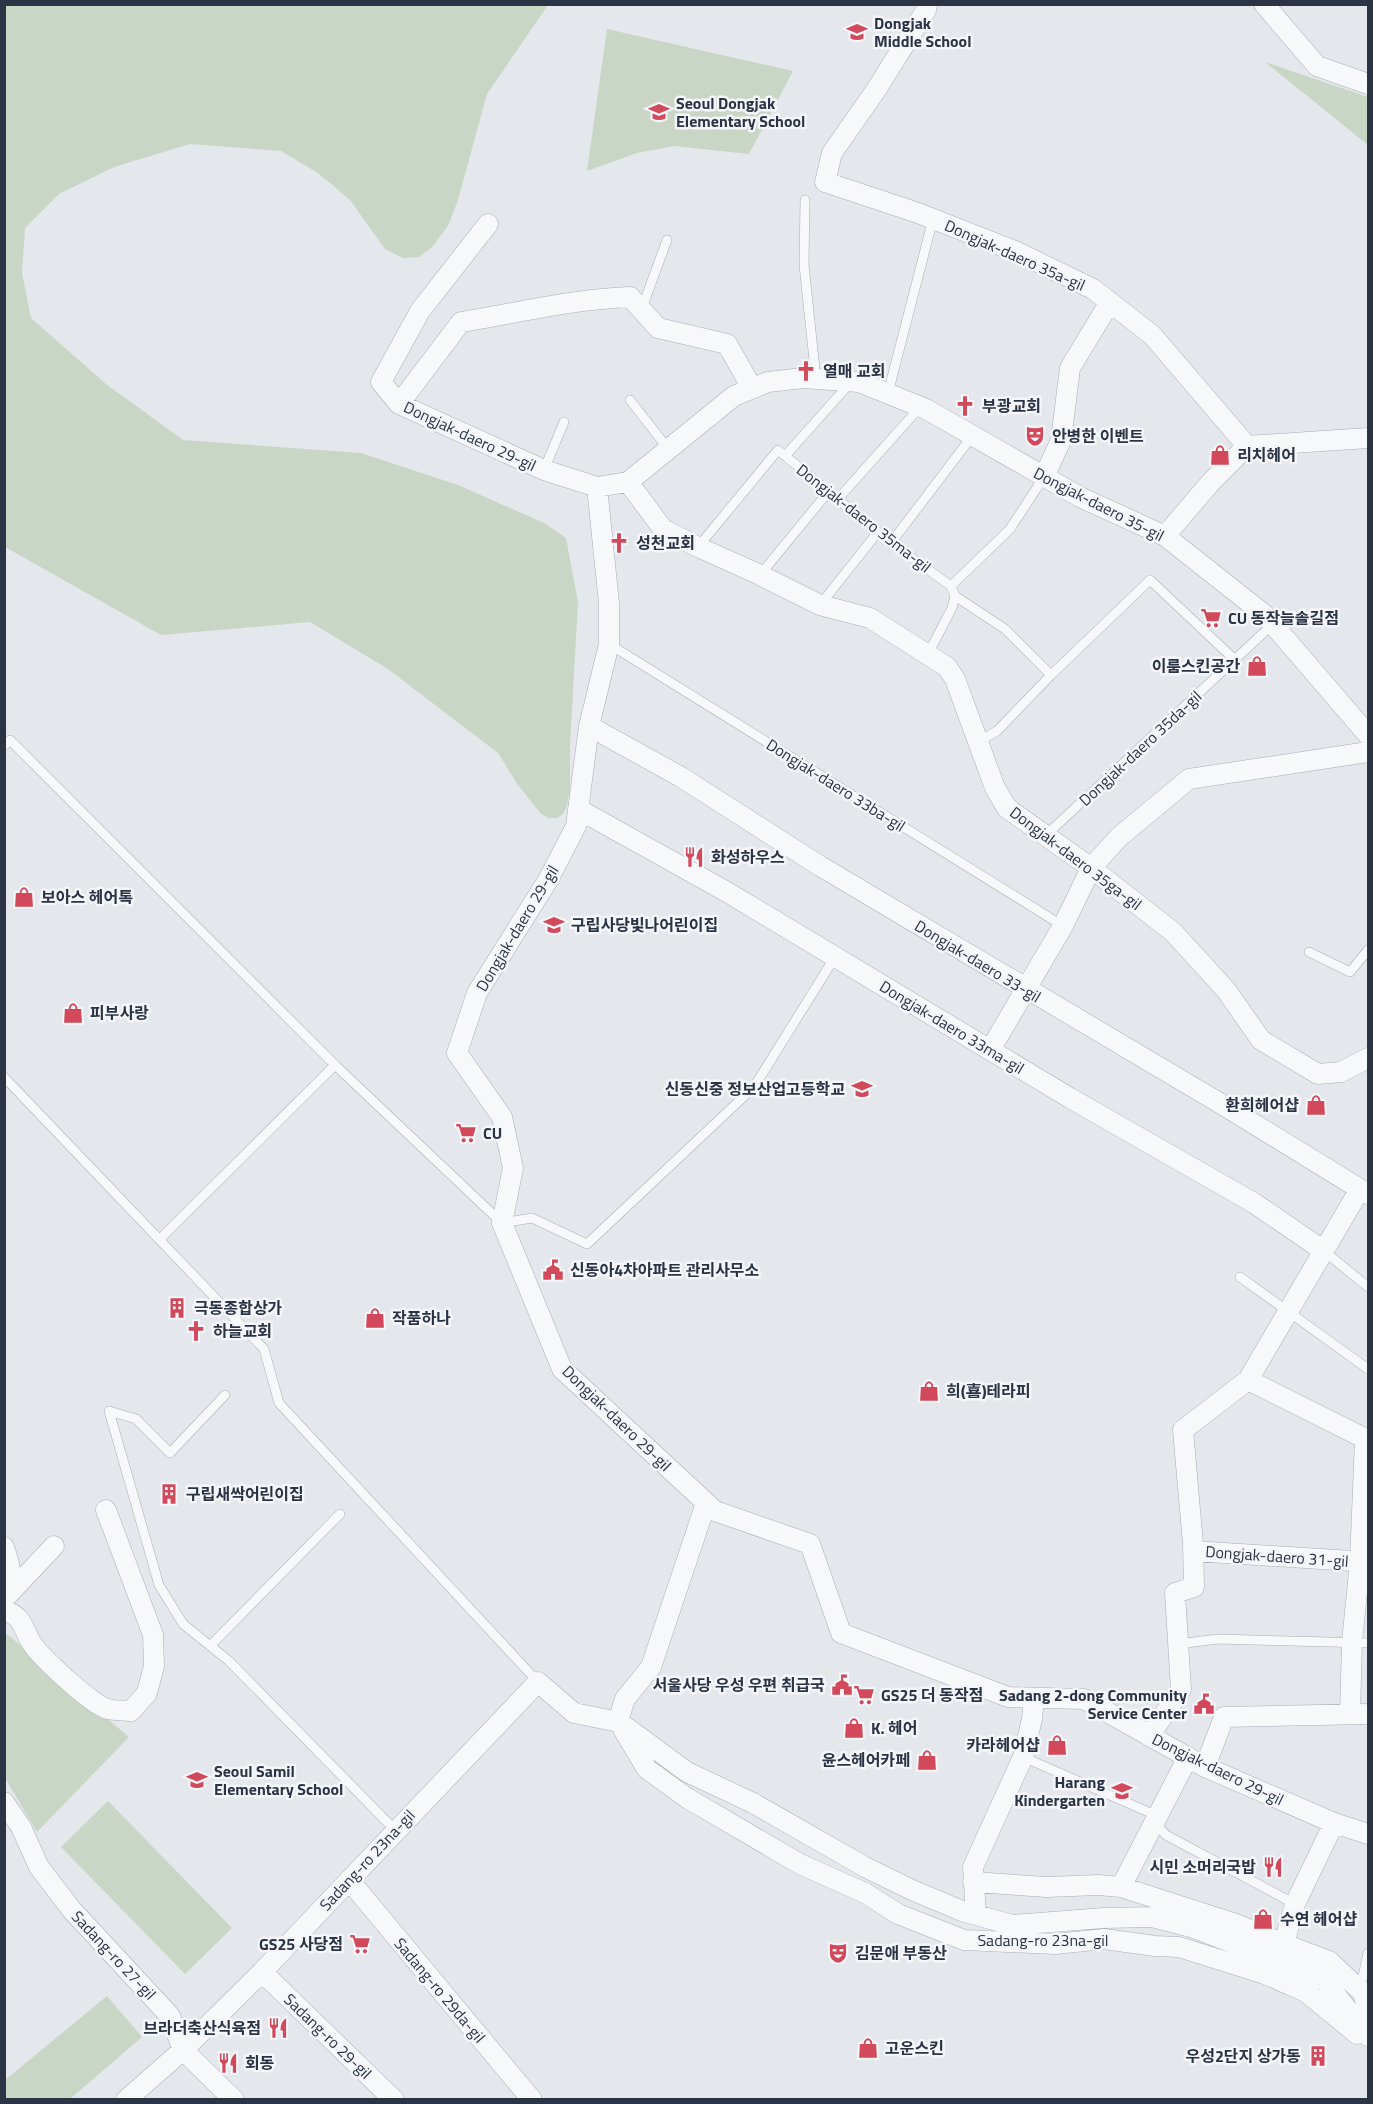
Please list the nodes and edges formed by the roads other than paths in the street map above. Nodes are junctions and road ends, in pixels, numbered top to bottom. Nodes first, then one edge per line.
1 (927, 4) edge
2 (1264, 4) edge
3 (1368, 84) edge
4 (805, 200) dead end
5 (933, 219) junction
6 (488, 224) dead end
7 (667, 240) dead end
8 (1110, 302) junction
9 (642, 308) junction
10 (816, 379) junction
11 (851, 382) junction
12 (752, 388) junction
13 (888, 393) junction
14 (630, 400) dead end
15 (399, 404) junction
16 (921, 406) junction
17 (564, 422) dead end
18 (973, 435) junction
19 (1368, 438) edge
20 (1247, 446) junction
21 (669, 450) junction
22 (782, 453) junction
23 (544, 470) junction
24 (1044, 477) junction
25 (628, 482) junction
26 (597, 487) junction
27 (829, 491) junction
28 (838, 499) junction
29 (878, 532) junction
30 (1165, 536) junction
31 (891, 543) junction
32 (698, 547) junction
33 (760, 575) junction
34 (951, 586) junction
35 (955, 596) junction
36 (820, 605) junction
37 (1273, 624) junction
38 (609, 644) junction
39 (928, 654) junction
40 (1235, 660) junction
41 (1051, 675) junction
42 (589, 726) junction
43 (1368, 735) edge
44 (980, 741) junction
45 (4, 746) edge
46 (1368, 752) edge
47 (578, 809) junction
48 (1045, 836) junction
49 (1091, 868) junction
50 (1063, 926) junction
51 (1368, 950) edge
52 (1309, 952) dead end
53 (835, 957) junction
54 (1026, 990) junction
55 (990, 1050) junction
56 (1368, 1058) edge
57 (335, 1065) junction
58 (4, 1077) edge
59 (1364, 1191) edge
60 (502, 1223) junction
61 (160, 1239) junction
62 (1324, 1251) junction
63 (1240, 1277) dead end
64 (1368, 1287) edge
65 (1288, 1312) junction
66 (1368, 1369) edge
67 (1248, 1380) junction
68 (225, 1395) dead end
69 (1367, 1439) edge
70 (706, 1503) junction
71 (106, 1510) dead end
72 (340, 1514) dead end
73 (54, 1546) dead end
74 (4, 1547) edge
75 (1193, 1551) junction
76 (1364, 1562) edge
77 (4, 1592) edge
78 (4, 1599) edge
79 (4, 1611) edge
80 (1360, 1642) edge
81 (1178, 1644) junction
82 (210, 1646) junction
83 (538, 1682) junction
84 (1034, 1698) junction
85 (1359, 1714) edge
86 (618, 1721) junction
87 (1149, 1736) junction
88 (1023, 1757) junction
89 (1197, 1762) junction
90 (4, 1802) edge
91 (1155, 1823) junction
92 (1334, 1823) junction
93 (395, 1830) junction
94 (1368, 1834) edge
95 (349, 1881) junction
96 (974, 1882) junction
97 (1121, 1887) junction
98 (1295, 1904) junction
99 (976, 1915) junction
100 (1055, 1922) junction
101 (1055, 1944) junction
102 (1284, 1944) junction
103 (1368, 1953) edge
104 (262, 1972) junction
105 (1366, 2002) edge
106 (1368, 2036) edge
107 (1368, 2042) edge
108 (183, 2050) junction
109 (126, 2100) edge
110 (234, 2100) edge
111 (393, 2100) edge
112 (532, 2100) edge

1 - 5 street, Dongjak-daero 35a-gil
2 - 3 street
4 - 10 lane
5 - 8 street, Dongjak-daero 35a-gil
5 - 13 lane, Dongjak-daero 35a-gil
6 - 15 street, Dongjak-daero 29-gil
7 - 9 lane
8 - 20 street, Dongjak-daero 35a-gil
8 - 24 street
9 - 12 street
9 - 15 street
10 - 11 street, Dongjak-daero 35-gil
10 - 12 street, Dongjak-daero 35-gil
11 - 13 street, Dongjak-daero 35-gil
11 - 22 lane
12 - 21 street, Dongjak-daero 35-gil
13 - 16 street, Dongjak-daero 35-gil
14 - 21 lane
15 - 23 street, Dongjak-daero 29-gil
16 - 18 street, Dongjak-daero 35-gil
16 - 28 lane
17 - 23 lane, Dongjak-daero 29-gil
18 - 24 street, Dongjak-daero 35-gil
18 - 31 lane
19 - 20 street
20 - 30 street
21 - 25 street, Dongjak-daero 35-gil
22 - 27 lane, Dongjak-daero 35ma-gil
22 - 32 lane
23 - 26 street, Dongjak-daero 29-gil
24 - 30 street, Dongjak-daero 35-gil
24 - 34 lane
25 - 26 street, Dongjak-daero 35-gil
25 - 32 street, Dongjak-daero 35ga-gil
26 - 38 street, Dongjak-daero 29-gil
27 - 28 lane, Dongjak-daero 35ma-gil
27 - 33 lane
28 - 29 lane, Dongjak-daero 35ma-gil
29 - 31 lane, Dongjak-daero 35ma-gil
29 - 36 lane
30 - 37 street, Dongjak-daero 35-gil
31 - 34 lane, Dongjak-daero 35ma-gil
32 - 33 street, Dongjak-daero 35ga-gil
33 - 36 street, Dongjak-daero 35ga-gil
34 - 35 lane
35 - 39 lane
35 - 41 lane
36 - 39 street, Dongjak-daero 35ga-gil
37 - 40 lane, Dongjak-daero 35da-gil
37 - 43 street, Dongjak-daero 35-gil
38 - 42 street, Dongjak-daero 29-gil
38 - 50 lane, Dongjak-daero 33ba-gil
39 - 44 street, Dongjak-daero 35ga-gil
40 - 41 lane
40 - 48 lane, Dongjak-daero 35da-gil
41 - 44 lane
42 - 47 street, Dongjak-daero 29-gil
42 - 54 street, Dongjak-daero 33-gil
44 - 48 street, Dongjak-daero 35ga-gil
45 - 57 lane
46 - 49 street
47 - 53 street, Dongjak-daero 33ma-gil
47 - 60 street, Dongjak-daero 29-gil
48 - 49 street, Dongjak-daero 35ga-gil
49 - 50 street
49 - 56 street, Dongjak-daero 35ga-gil
50 - 54 street
51 - 52 lane
53 - 55 street, Dongjak-daero 33ma-gil
53 - 60 lane
54 - 55 street
54 - 59 street, Dongjak-daero 33-gil
55 - 62 street, Dongjak-daero 33ma-gil
57 - 60 lane
57 - 61 lane
58 - 61 lane
59 - 62 street
60 - 70 street, Dongjak-daero 29-gil
61 - 83 lane
62 - 64 lane
62 - 65 street
63 - 65 lane
65 - 66 lane
65 - 67 street
67 - 69 street
67 - 75 street
68 - 82 lane
69 - 76 street, Dongjak-daero 31-gil
70 - 84 street, Dongjak-daero 29-gil
70 - 86 street
71 - 79 street
72 - 82 lane
73 - 78 street
74 - 77 street
75 - 76 street, Dongjak-daero 31-gil
75 - 81 street
76 - 80 street, Dongjak-daero 31-gil
80 - 81 lane
80 - 85 street, Dongjak-daero 31-gil
81 - 87 street
82 - 93 lane
83 - 86 street, Sadang-ro 23na-gil
83 - 93 street, Sadang-ro 23na-gil
84 - 87 street, Dongjak-daero 29-gil
84 - 88 street
85 - 89 street
86 - 99 street, Sadang-ro 23na-gil
86 - 101 street, Sadang-ro 23na-gil
87 - 89 street, Dongjak-daero 29-gil
88 - 91 lane
88 - 96 street
89 - 91 street
89 - 92 street, Dongjak-daero 29-gil
90 - 108 street, Sadang-ro 27-gil
91 - 97 street
91 - 98 lane
92 - 94 street, Dongjak-daero 29-gil
92 - 98 street
93 - 95 street, Sadang-ro 23na-gil
95 - 104 street, Sadang-ro 23na-gil
95 - 112 street, Sadang-ro 29da-gil
96 - 97 street
96 - 99 street
97 - 102 street
98 - 102 street
99 - 100 street, Sadang-ro 23na-gil
100 - 101 street
100 - 106 street, Sadang-ro 23na-gil
101 - 107 street, Sadang-ro 23na-gil
102 - 105 street
103 - 105 lane
104 - 108 street, Sadang-ro 23na-gil
104 - 111 street, Sadang-ro 29-gil
108 - 109 street, Sadang-ro 23na-gil
108 - 110 street, Sadang-ro 27-gil

